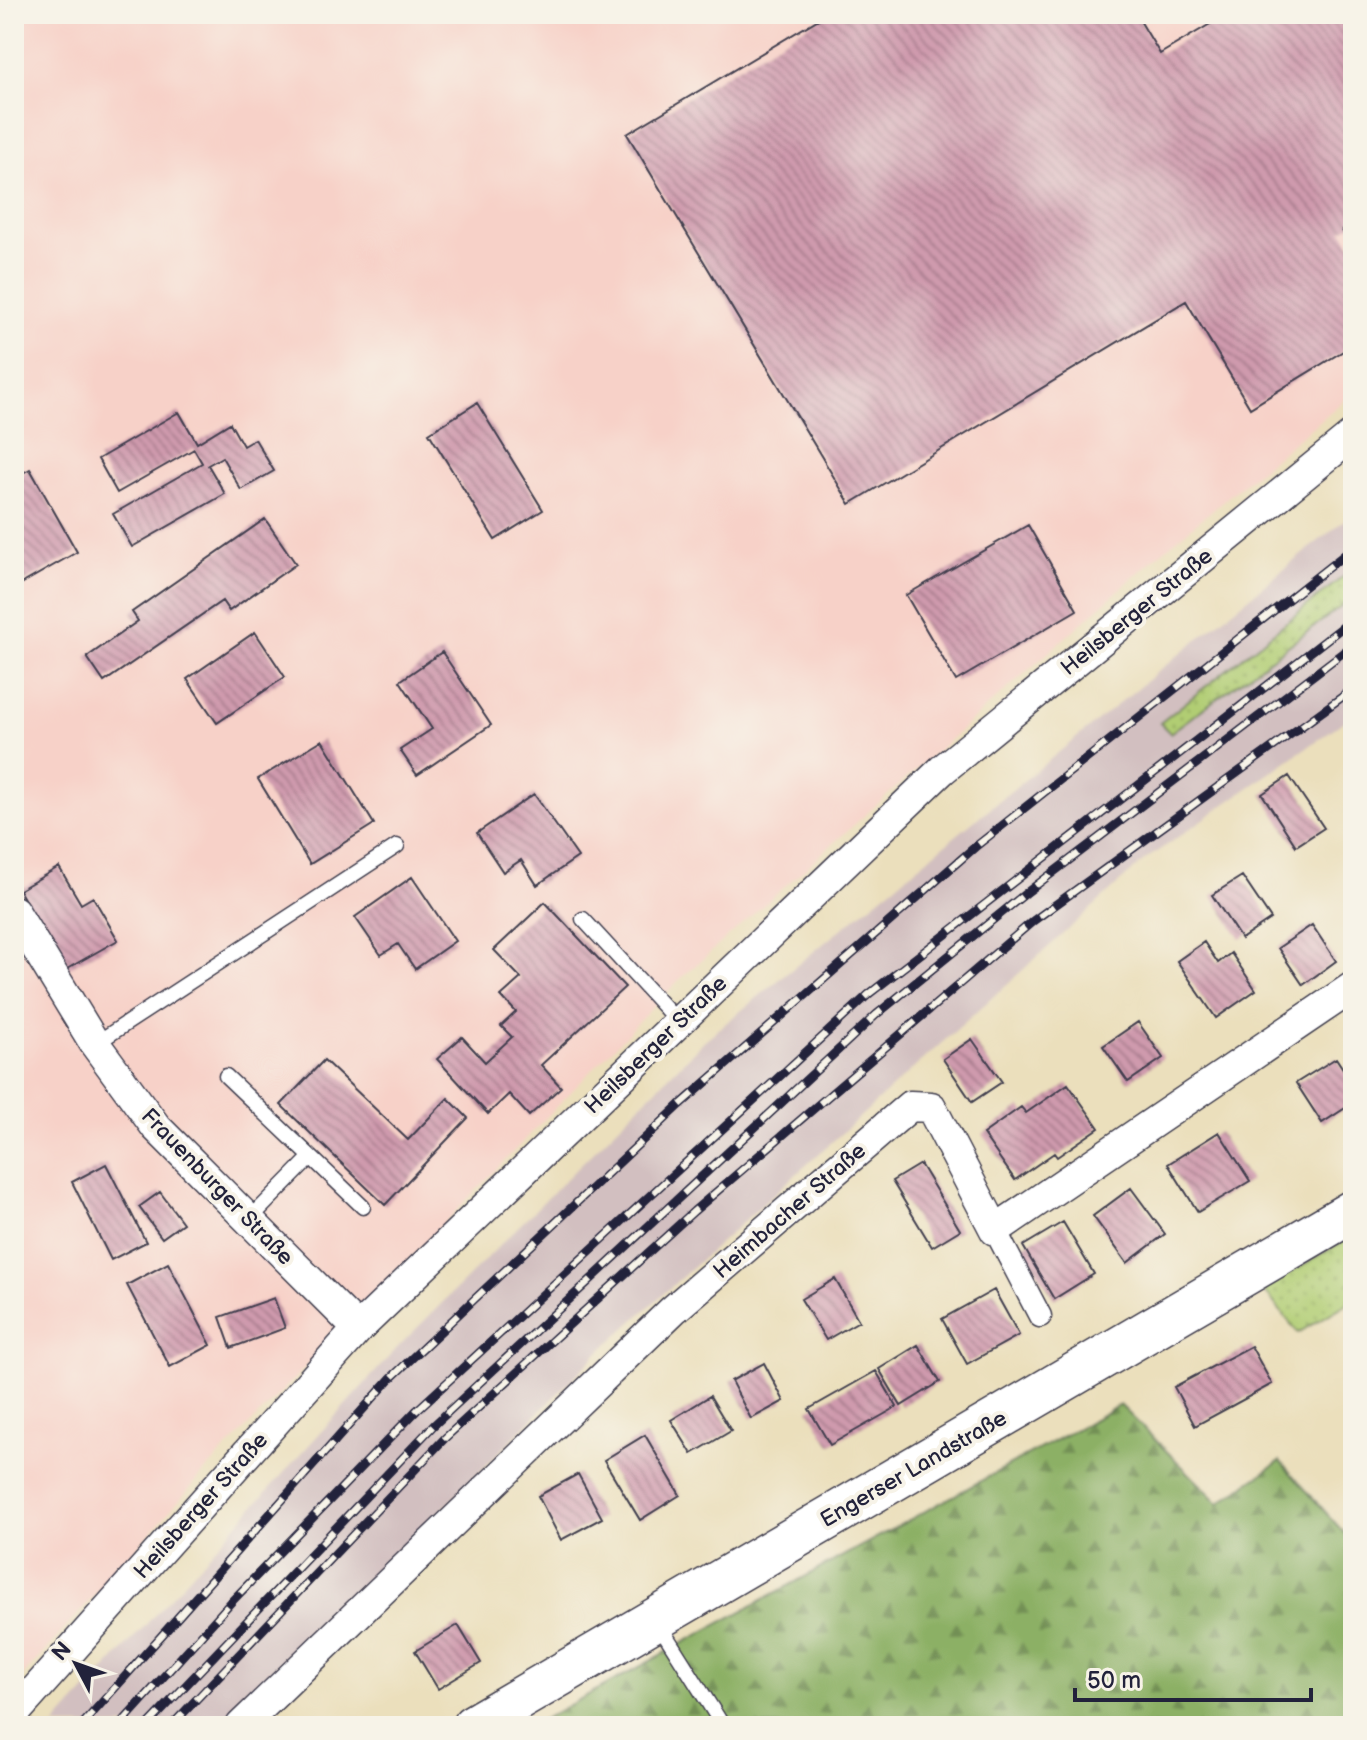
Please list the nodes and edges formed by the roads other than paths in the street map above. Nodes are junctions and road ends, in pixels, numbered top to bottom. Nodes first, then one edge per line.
1 (1353, 435) edge
2 (397, 846) dead end
3 (14, 911) edge
4 (583, 919) dead end
5 (1353, 987) edge
6 (678, 1022) junction
7 (95, 1044) junction
8 (226, 1076) dead end
9 (311, 1157) junction
10 (363, 1207) dead end
11 (1353, 1211) edge
12 (249, 1220) junction
13 (995, 1230) junction
14 (1040, 1316) dead end
15 (358, 1329) junction
16 (656, 1619) junction
17 (14, 1714) edge
18 (241, 1726) edge
19 (473, 1726) edge
20 (723, 1726) edge

1 - 6 street, Heilsberger Straße
2 - 7 lane
3 - 7 street, Frauenburger Straße
4 - 6 lane
5 - 13 street
6 - 15 street, Heilsberger Straße
7 - 12 street, Frauenburger Straße
8 - 9 lane
9 - 10 lane
9 - 12 lane
11 - 16 main road, Engerser Landstraße
12 - 15 street, Frauenburger Straße
13 - 14 street
13 - 18 street, Heimbacher Straße
15 - 17 street, Heilsberger Straße
16 - 19 main road, Engerser Landstraße
16 - 20 lane

